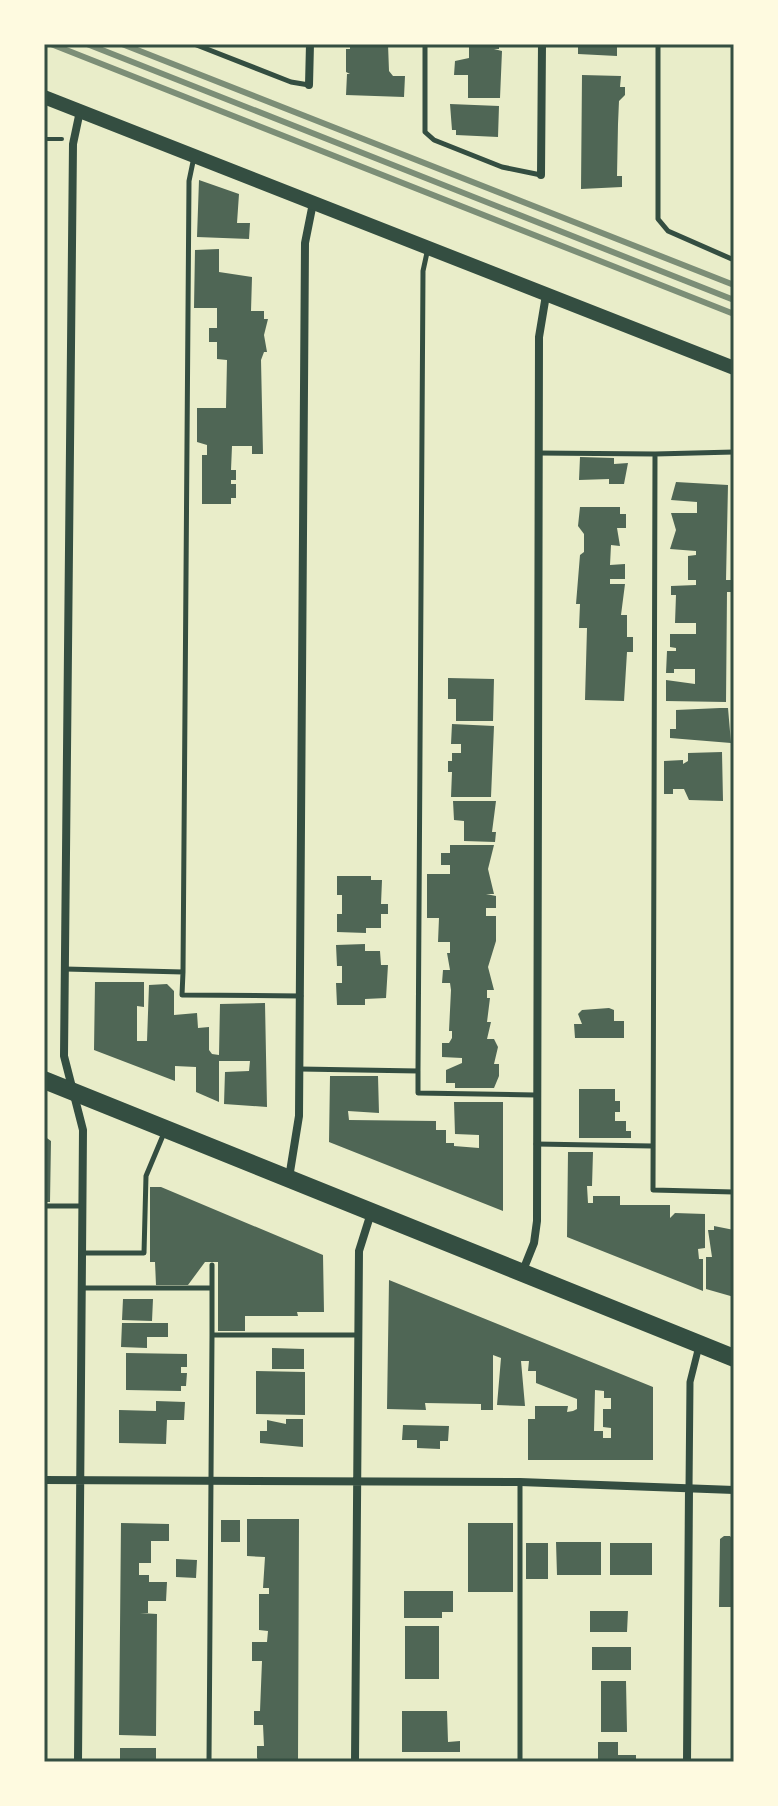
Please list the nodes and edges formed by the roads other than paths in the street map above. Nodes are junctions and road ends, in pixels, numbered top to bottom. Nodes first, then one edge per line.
1 (194, 44) edge
2 (310, 44) edge
3 (425, 44) edge
4 (542, 44) edge
5 (658, 44) edge
6 (309, 85) joint
7 (44, 97) edge
8 (80, 111) junction
9 (195, 156) junction
10 (541, 175) joint
11 (313, 203) junction
12 (429, 247) junction
13 (734, 260) edge
14 (546, 295) junction
15 (734, 368) edge
16 (734, 452) edge
17 (538, 453) junction
18 (655, 454) junction
19 (65, 969) junction
20 (183, 972) junction
21 (301, 996) junction
22 (300, 1069) junction
23 (418, 1071) junction
24 (44, 1080) edge
25 (74, 1092) junction
26 (535, 1095) junction
27 (165, 1129) junction
28 (535, 1143) junction
29 (652, 1146) junction
30 (289, 1179) junction
31 (734, 1192) edge
32 (44, 1206) edge
33 (81, 1206) junction
34 (371, 1212) junction
35 (81, 1253) junction
36 (212, 1265) dead end
37 (522, 1273) junction
38 (81, 1288) junction
39 (212, 1288) junction
40 (212, 1335) junction
41 (358, 1335) junction
42 (699, 1344) junction
43 (734, 1358) edge
44 (44, 1480) edge
45 (80, 1481) junction
46 (211, 1482) junction
47 (357, 1482) junction
48 (520, 1482) junction
49 (689, 1489) junction
50 (734, 1490) edge
51 (78, 1762) edge
52 (209, 1762) edge
53 (355, 1762) edge
54 (520, 1762) edge
55 (687, 1762) edge

1 - 6 lane
2 - 6 street
3 - 10 lane
4 - 10 street
5 - 13 lane
7 - 8 street
8 - 9 street
8 - 19 street
9 - 11 street
9 - 20 lane
11 - 12 street
11 - 21 street
12 - 14 street
12 - 23 lane
14 - 15 street
14 - 17 street
16 - 18 lane
17 - 18 lane
17 - 26 street
18 - 29 lane
19 - 20 lane
19 - 25 street
20 - 21 lane
21 - 22 street
22 - 23 lane
22 - 30 street
23 - 26 lane
24 - 25 main road
25 - 27 main road
25 - 33 street
26 - 28 street
27 - 30 main road
27 - 35 lane
28 - 29 lane
28 - 37 street
29 - 31 lane
30 - 34 main road
32 - 33 lane
33 - 35 street
34 - 37 main road
34 - 41 street
35 - 38 street
36 - 39 lane
37 - 42 main road
38 - 39 lane
38 - 45 street
39 - 40 lane
40 - 41 lane
40 - 46 lane
41 - 47 street
42 - 43 main road
42 - 49 street
44 - 45 street
45 - 46 street
45 - 51 street
46 - 47 street
46 - 52 lane
47 - 48 street
47 - 53 street
48 - 49 street
48 - 54 lane
49 - 50 street
49 - 55 street

